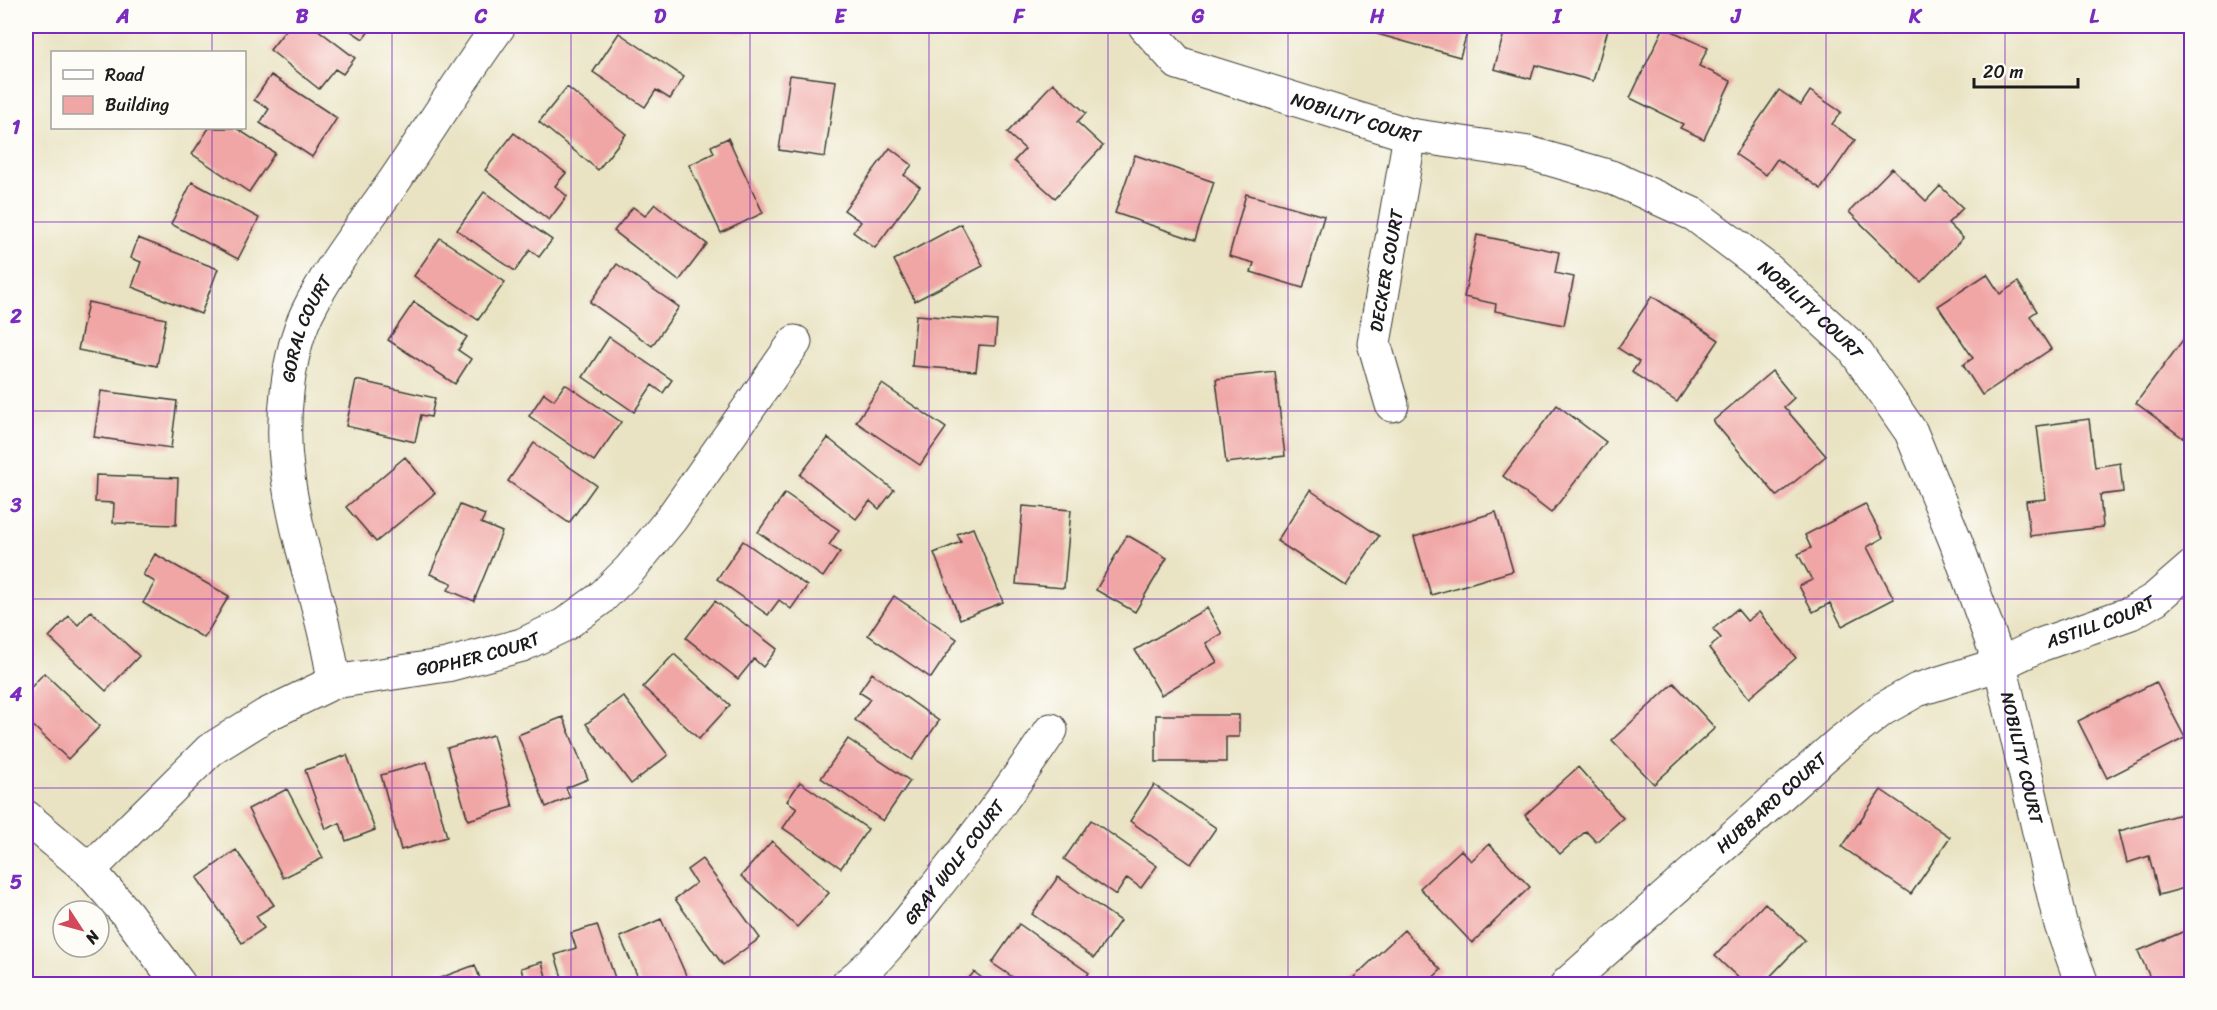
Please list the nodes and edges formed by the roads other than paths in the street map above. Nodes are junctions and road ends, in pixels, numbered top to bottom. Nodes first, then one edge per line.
1 (499, 26) edge
2 (1145, 26) edge
3 (1410, 135) junction
4 (795, 342) dead end
5 (1392, 405) dead end
6 (2192, 567) edge
7 (2000, 664) junction
8 (334, 682) junction
9 (1051, 730) dead end
10 (26, 817) edge
11 (89, 870) junction
12 (179, 984) edge
13 (848, 984) edge
14 (1567, 984) edge
15 (2082, 984) edge

1 - 8 street, GORAL COURT
2 - 3 street, NOBILITY COURT
3 - 5 street, DECKER COURT
3 - 7 street, NOBILITY COURT
4 - 8 street, GOPHER COURT
6 - 7 street, ASTILL COURT
7 - 14 street, HUBBARD COURT
7 - 15 street, NOBILITY COURT
8 - 11 street, GOPHER COURT
9 - 13 street, GRAY WOLF COURT
10 - 11 street
11 - 12 street

